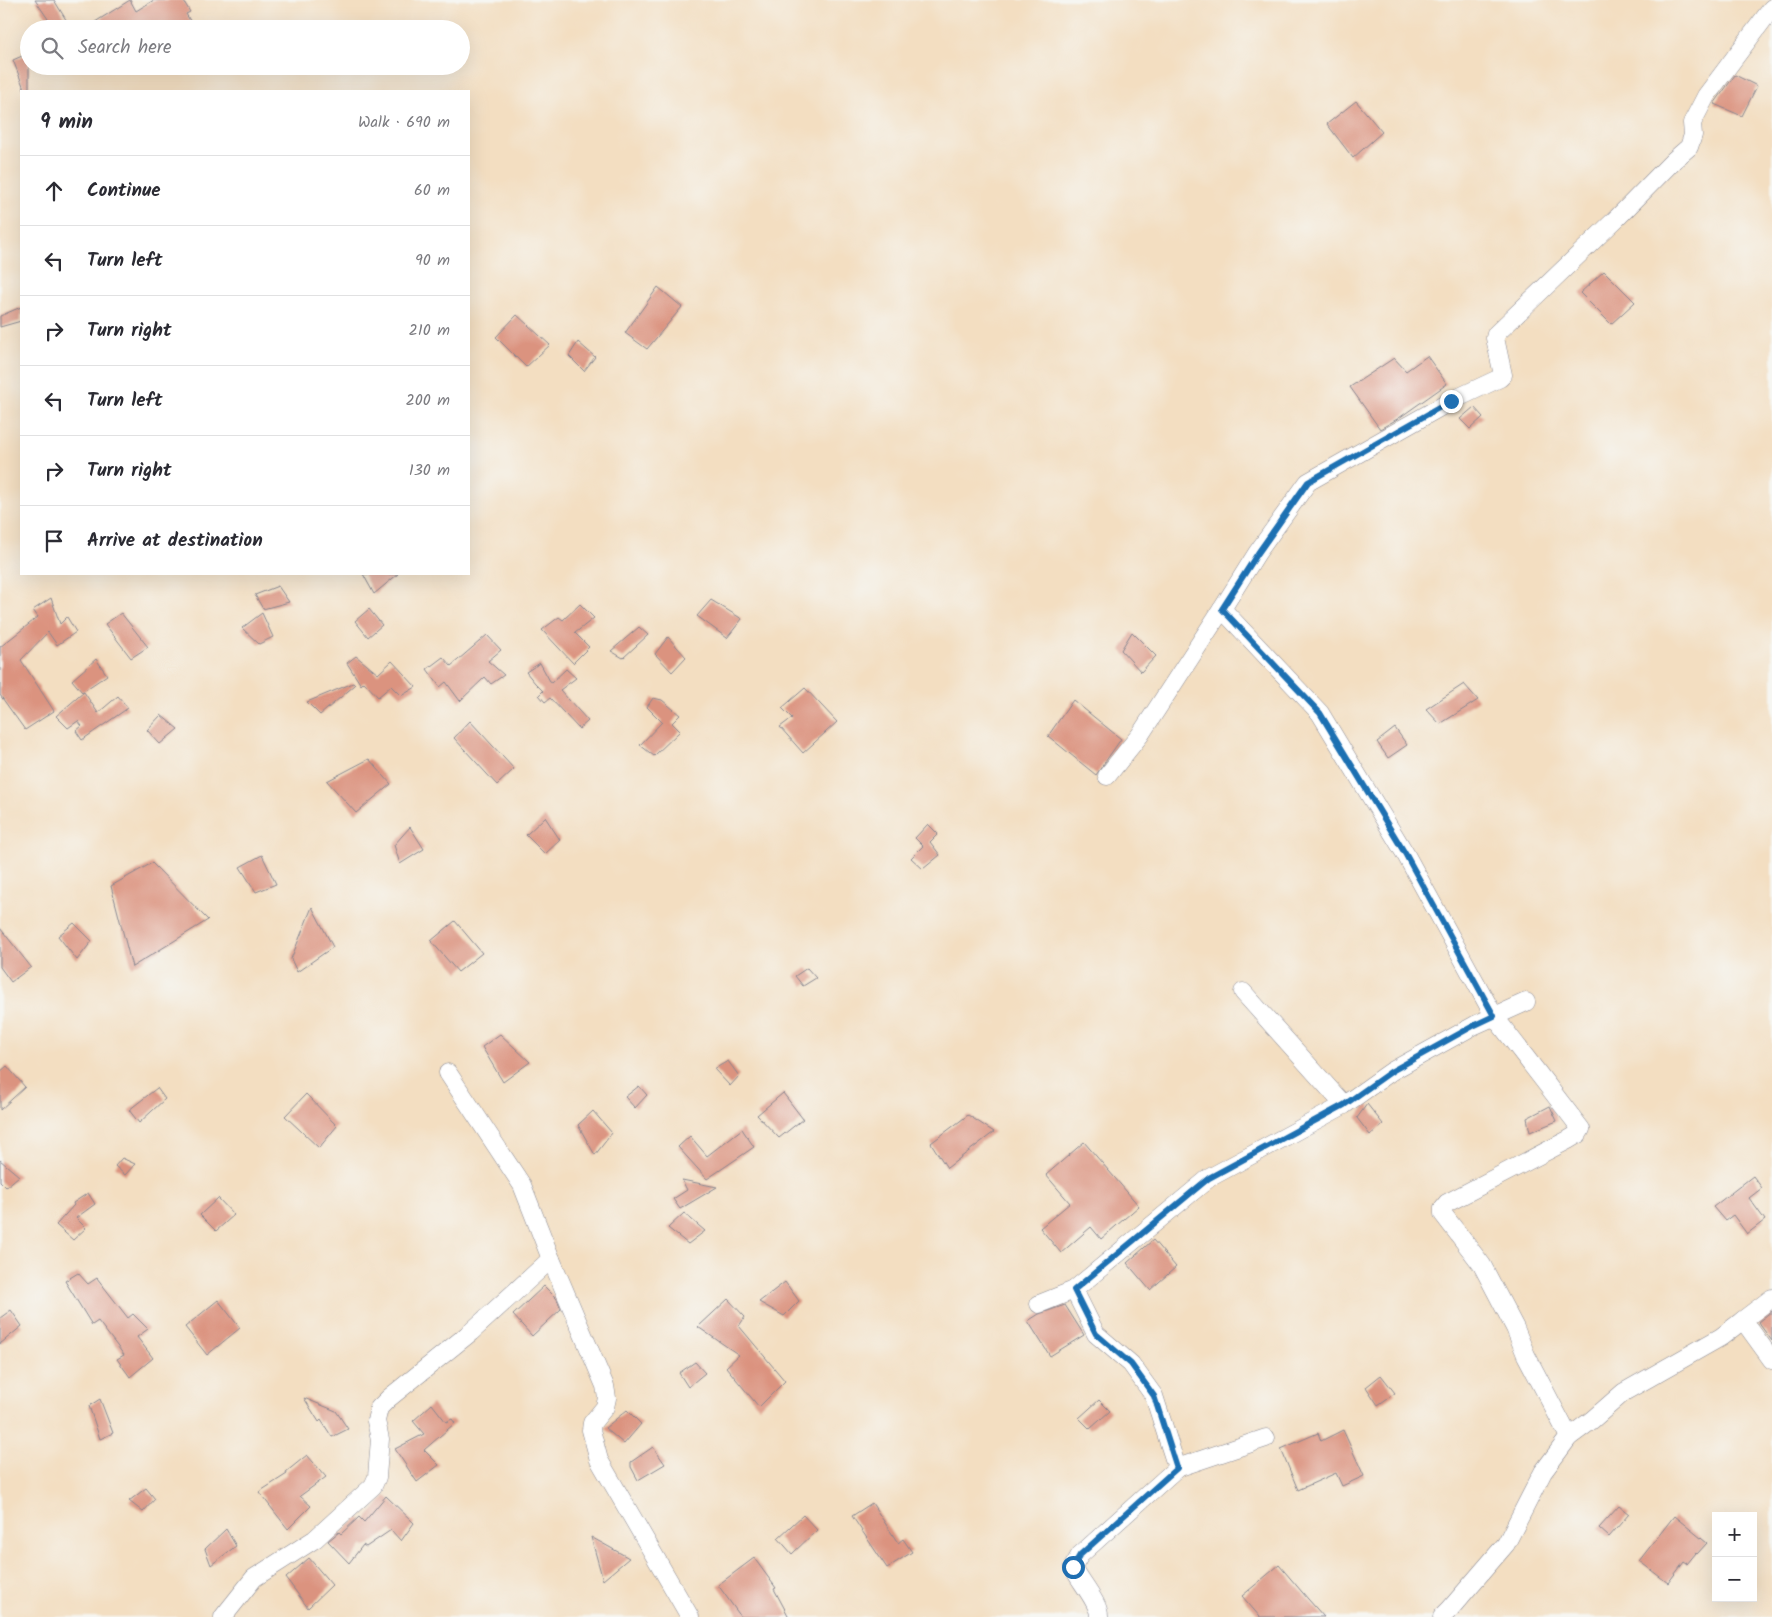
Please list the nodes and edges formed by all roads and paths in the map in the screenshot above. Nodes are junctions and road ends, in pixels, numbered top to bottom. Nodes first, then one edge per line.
1 (1772, 8) edge
2 (1222, 609) junction
3 (1107, 776) dead end
4 (1244, 992) dead end
5 (1526, 1002) dead end
6 (1494, 1016) junction
7 (448, 1074) dead end
8 (1344, 1105) junction
9 (551, 1259) junction
10 (1074, 1290) junction
11 (1772, 1298) edge
12 (1039, 1304) dead end
13 (1743, 1320) junction
14 (1772, 1360) edge
15 (1568, 1437) junction
16 (1266, 1438) dead end
17 (1177, 1468) junction
18 (223, 1617) edge
19 (690, 1617) edge
20 (1099, 1617) edge
21 (1442, 1617) edge

1 - 2 street
2 - 3 street
2 - 6 street
4 - 8 street
5 - 6 street
6 - 8 street
6 - 15 street
7 - 9 street
8 - 10 street
9 - 18 street
9 - 19 street
10 - 12 street
10 - 17 street
11 - 13 street
13 - 14 street
13 - 15 street
15 - 21 street
16 - 17 street
17 - 20 street

